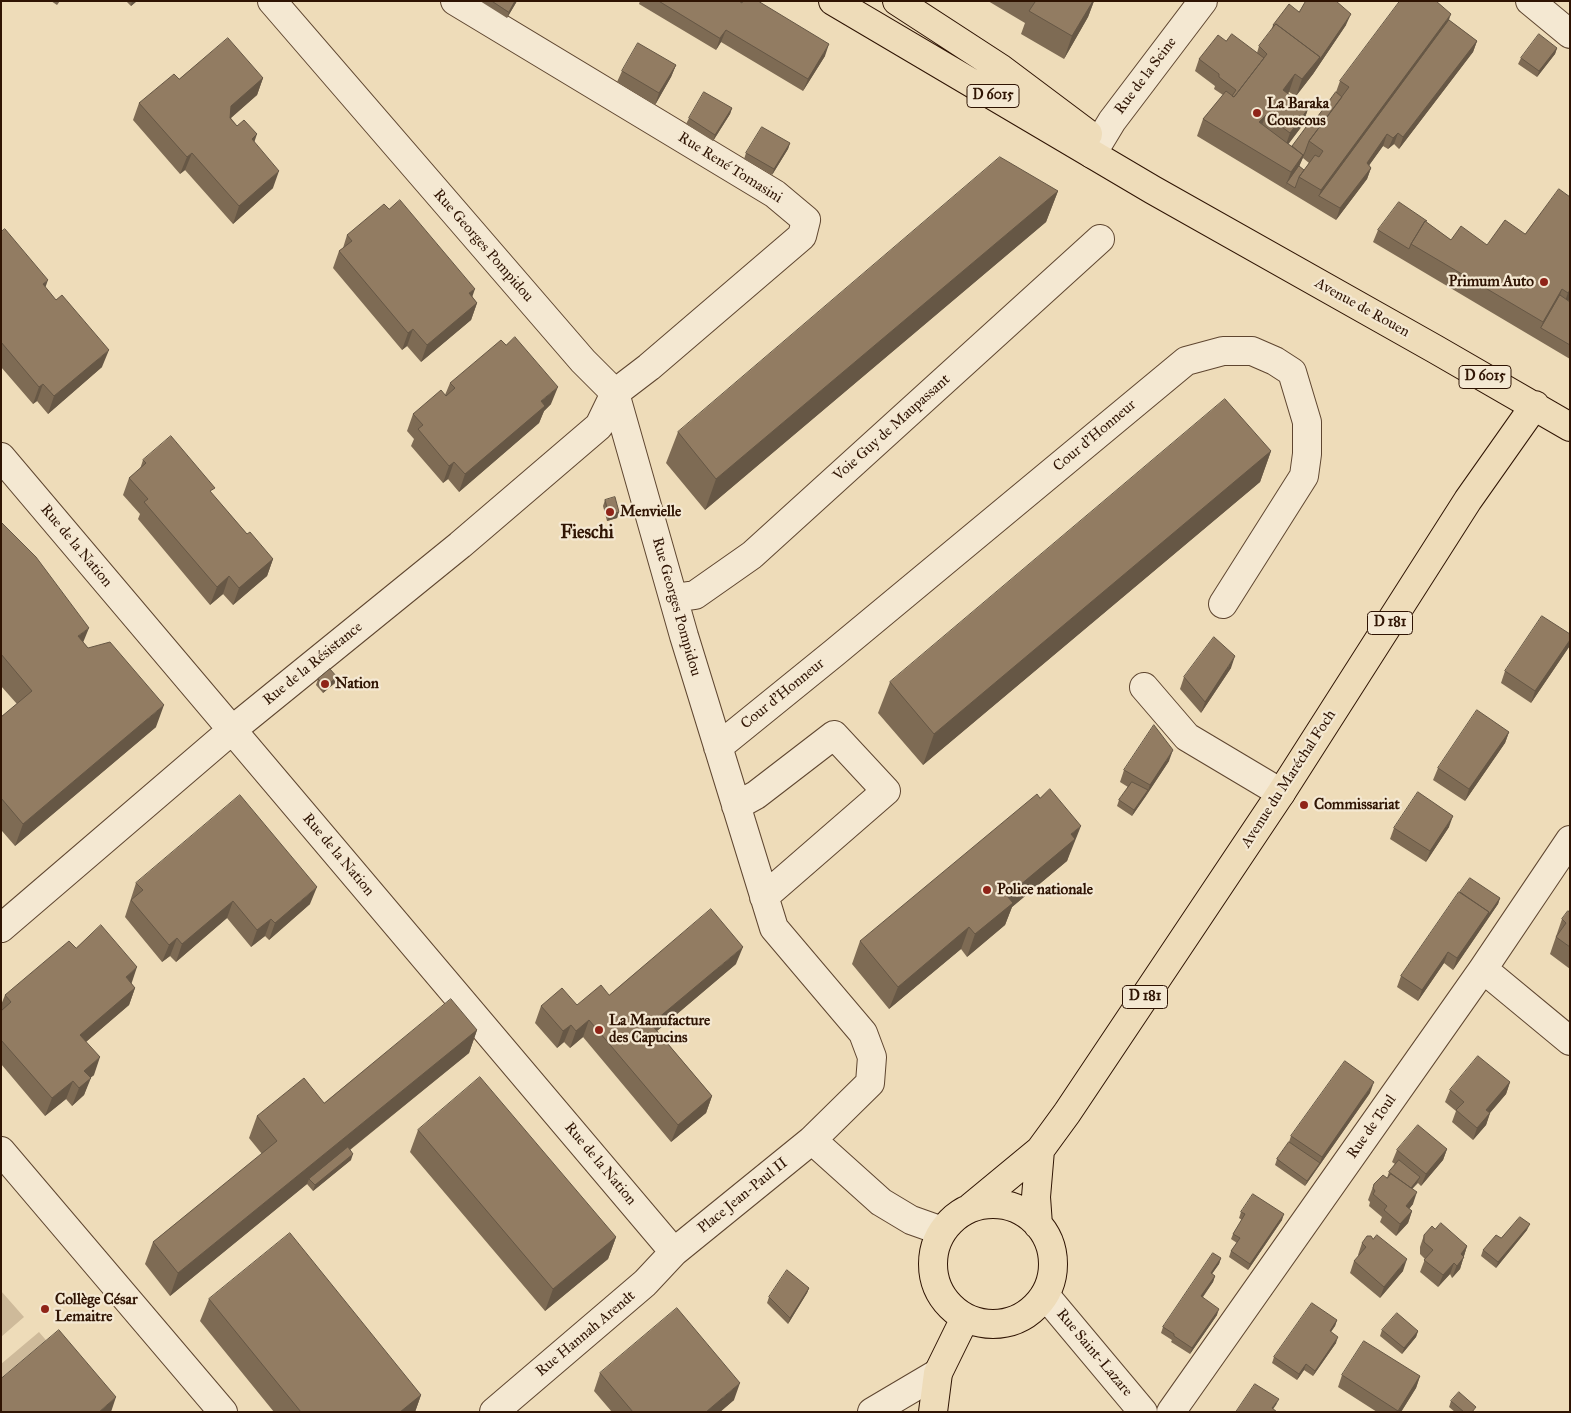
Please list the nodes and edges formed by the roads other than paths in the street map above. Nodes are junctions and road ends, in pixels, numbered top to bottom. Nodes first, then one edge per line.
1 (272, 1) edge
2 (455, 1) edge
3 (833, 1) edge
4 (896, 1) edge
5 (1203, 1) edge
6 (1530, 1) edge
7 (1570, 34) edge
8 (1095, 148) junction
9 (1100, 240) dead end
10 (615, 393) junction
11 (1534, 405) junction
12 (1570, 427) edge
13 (7, 475) edge
14 (674, 598) junction
15 (1223, 604) dead end
16 (1144, 687) dead end
17 (232, 730) junction
18 (718, 746) junction
19 (1281, 793) junction
20 (736, 806) junction
21 (1570, 840) edge
22 (764, 897) junction
23 (1, 928) edge
24 (1483, 969) junction
25 (863, 1033) joint
26 (1570, 1041) edge
27 (812, 1140) junction
28 (1040, 1150) junction
29 (1, 1152) edge
30 (972, 1207) junction
31 (1038, 1225) junction
32 (942, 1231) junction
33 (674, 1252) junction
34 (1045, 1295) junction
35 (965, 1318) junction
36 (938, 1373) junction
37 (223, 1412) edge
38 (494, 1412) edge
39 (873, 1412) edge
40 (933, 1412) edge
41 (1143, 1412) edge
42 (1171, 1412) edge

1 - 10 street, Rue Georges Pompidou
2 - 10 street, Rue René Tomasini
3 - 8 main road, Avenue de Rouen / D 6015
4 - 8 main road, Avenue de Rouen / D 6015
5 - 8 street, Rue de la Seine
6 - 7 street
8 - 11 main road, Avenue de Rouen / D 6015
9 - 14 street, Voie Guy de Maupassant
10 - 14 street, Rue Georges Pompidou
10 - 17 street, Rue de la Résistance
11 - 12 main road, Avenue de Rouen / D 6015
11 - 19 main road, Avenue du Maréchal Foch / D 181
13 - 17 street, Rue de la Nation
14 - 18 street, Rue Georges Pompidou
15 - 18 street, Cour d'Honneur
16 - 19 street
17 - 23 street, Rue de la Résistance
17 - 33 street, Rue de la Nation
18 - 20 street, Rue Georges Pompidou
19 - 28 main road, Avenue du Maréchal Foch / D 181
20 - 22 street, Rue Georges Pompidou
20 - 22 street
21 - 24 street, Rue de Toul
22 - 25 street, Rue Georges Pompidou
24 - 26 street
24 - 42 street, Rue de Toul
25 - 27 street, Place Jean-Paul II
27 - 32 street
27 - 33 street, Place Jean-Paul II
28 - 30 main road, Avenue du Maréchal Foch / D 181
28 - 31 main road
29 - 37 street
30 - 31 main road
30 - 32 main road
31 - 34 main road
32 - 35 main road
33 - 38 street, Rue Hannah Arendt
34 - 35 main road
34 - 41 street, Rue Saint-Lazare
35 - 36 main road
36 - 39 street
36 - 40 main road

